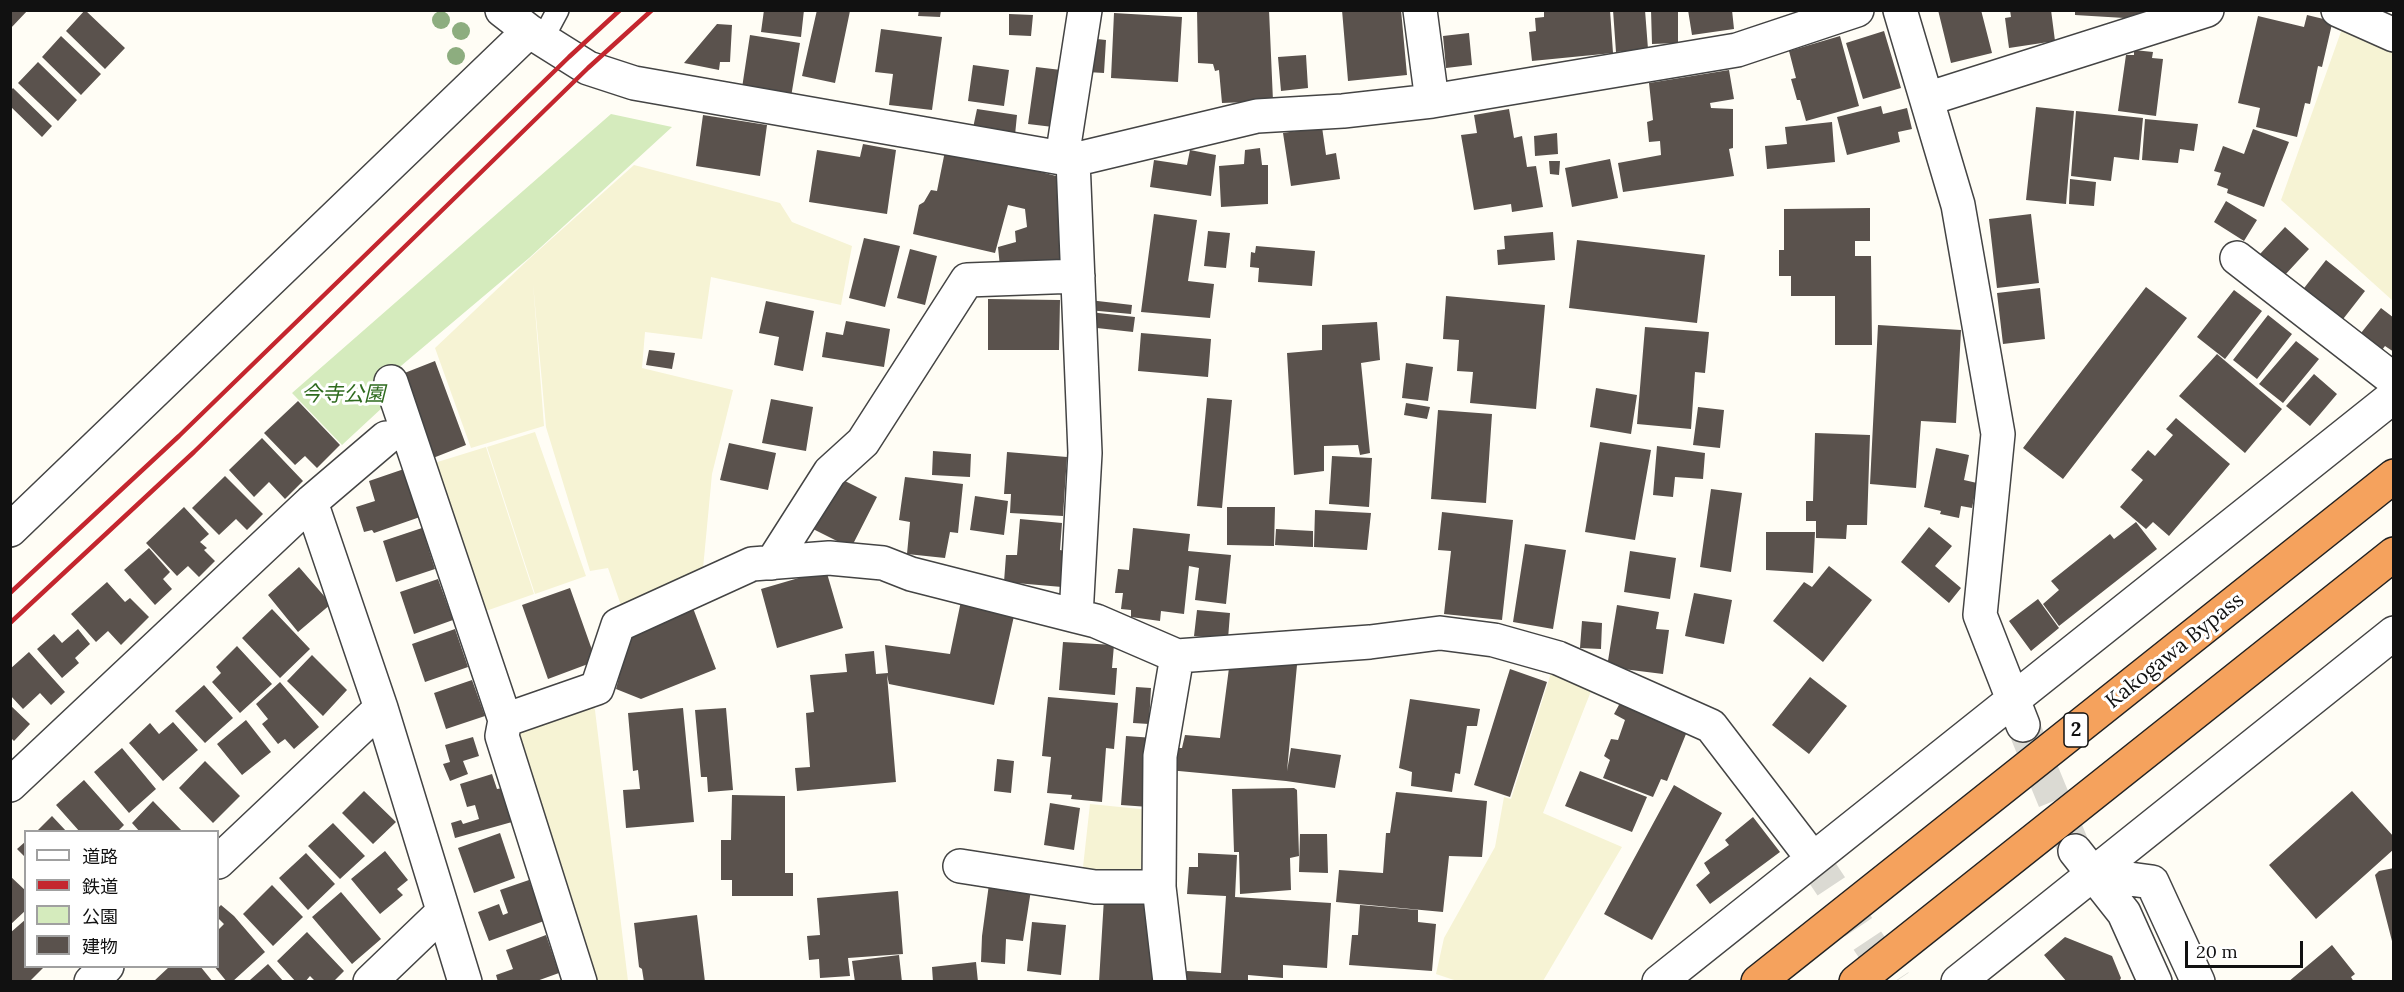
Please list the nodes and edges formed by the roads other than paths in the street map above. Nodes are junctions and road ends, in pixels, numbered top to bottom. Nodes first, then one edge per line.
1 (502, 10) edge
2 (558, 10) edge
3 (1085, 10) edge
4 (1420, 10) edge
5 (1857, 10) edge
6 (1900, 10) edge
7 (2207, 10) edge
8 (2338, 10) edge
9 (535, 35) junction
10 (2394, 35) edge
11 (1927, 99) junction
12 (1432, 101) junction
13 (1068, 159) junction
14 (2237, 258) dead end
15 (1078, 276) junction
16 (2394, 380) edge
17 (2394, 396) edge
18 (2394, 476) edge
19 (311, 502) junction
20 (10, 530) edge
21 (2394, 554) edge
22 (772, 562) junction
23 (1076, 616) junction
24 (2394, 633) edge
25 (1177, 656) junction
26 (381, 708) junction
27 (2017, 711) junction
28 (506, 720) junction
29 (10, 785) edge
30 (1813, 860) junction
31 (219, 861) edge
32 (2083, 862) junction
33 (960, 866) dead end
34 (1159, 887) junction
35 (444, 912) junction
36 (105, 968) edge
37 (91, 981) edge
38 (370, 981) edge
39 (465, 981) edge
40 (580, 981) edge
41 (1170, 981) edge
42 (1659, 981) edge
43 (1758, 981) edge
44 (1856, 981) edge
45 (1958, 981) edge
46 (2155, 981) edge
47 (2198, 981) edge

1 - 9 street
2 - 9 lane
3 - 13 street
4 - 12 street
5 - 12 street
6 - 11 street
7 - 11 street
8 - 10 street
9 - 13 street
9 - 20 street
11 - 27 street
12 - 13 street
13 - 15 street
14 - 16 street
15 - 22 street
15 - 23 street
17 - 27 street
18 - 43 highway, Kakogawa Bypass / 2
19 - 26 street
19 - 28 street
19 - 29 street
21 - 44 highway
22 - 23 street
22 - 28 street
23 - 25 street
24 - 32 street
25 - 30 street
25 - 34 street
26 - 31 street
26 - 35 street
27 - 30 street
28 - 40 street
30 - 42 street
32 - 45 street
32 - 46 street
32 - 47 street
33 - 34 street
34 - 41 street
35 - 38 street
35 - 39 street
36 - 37 street

